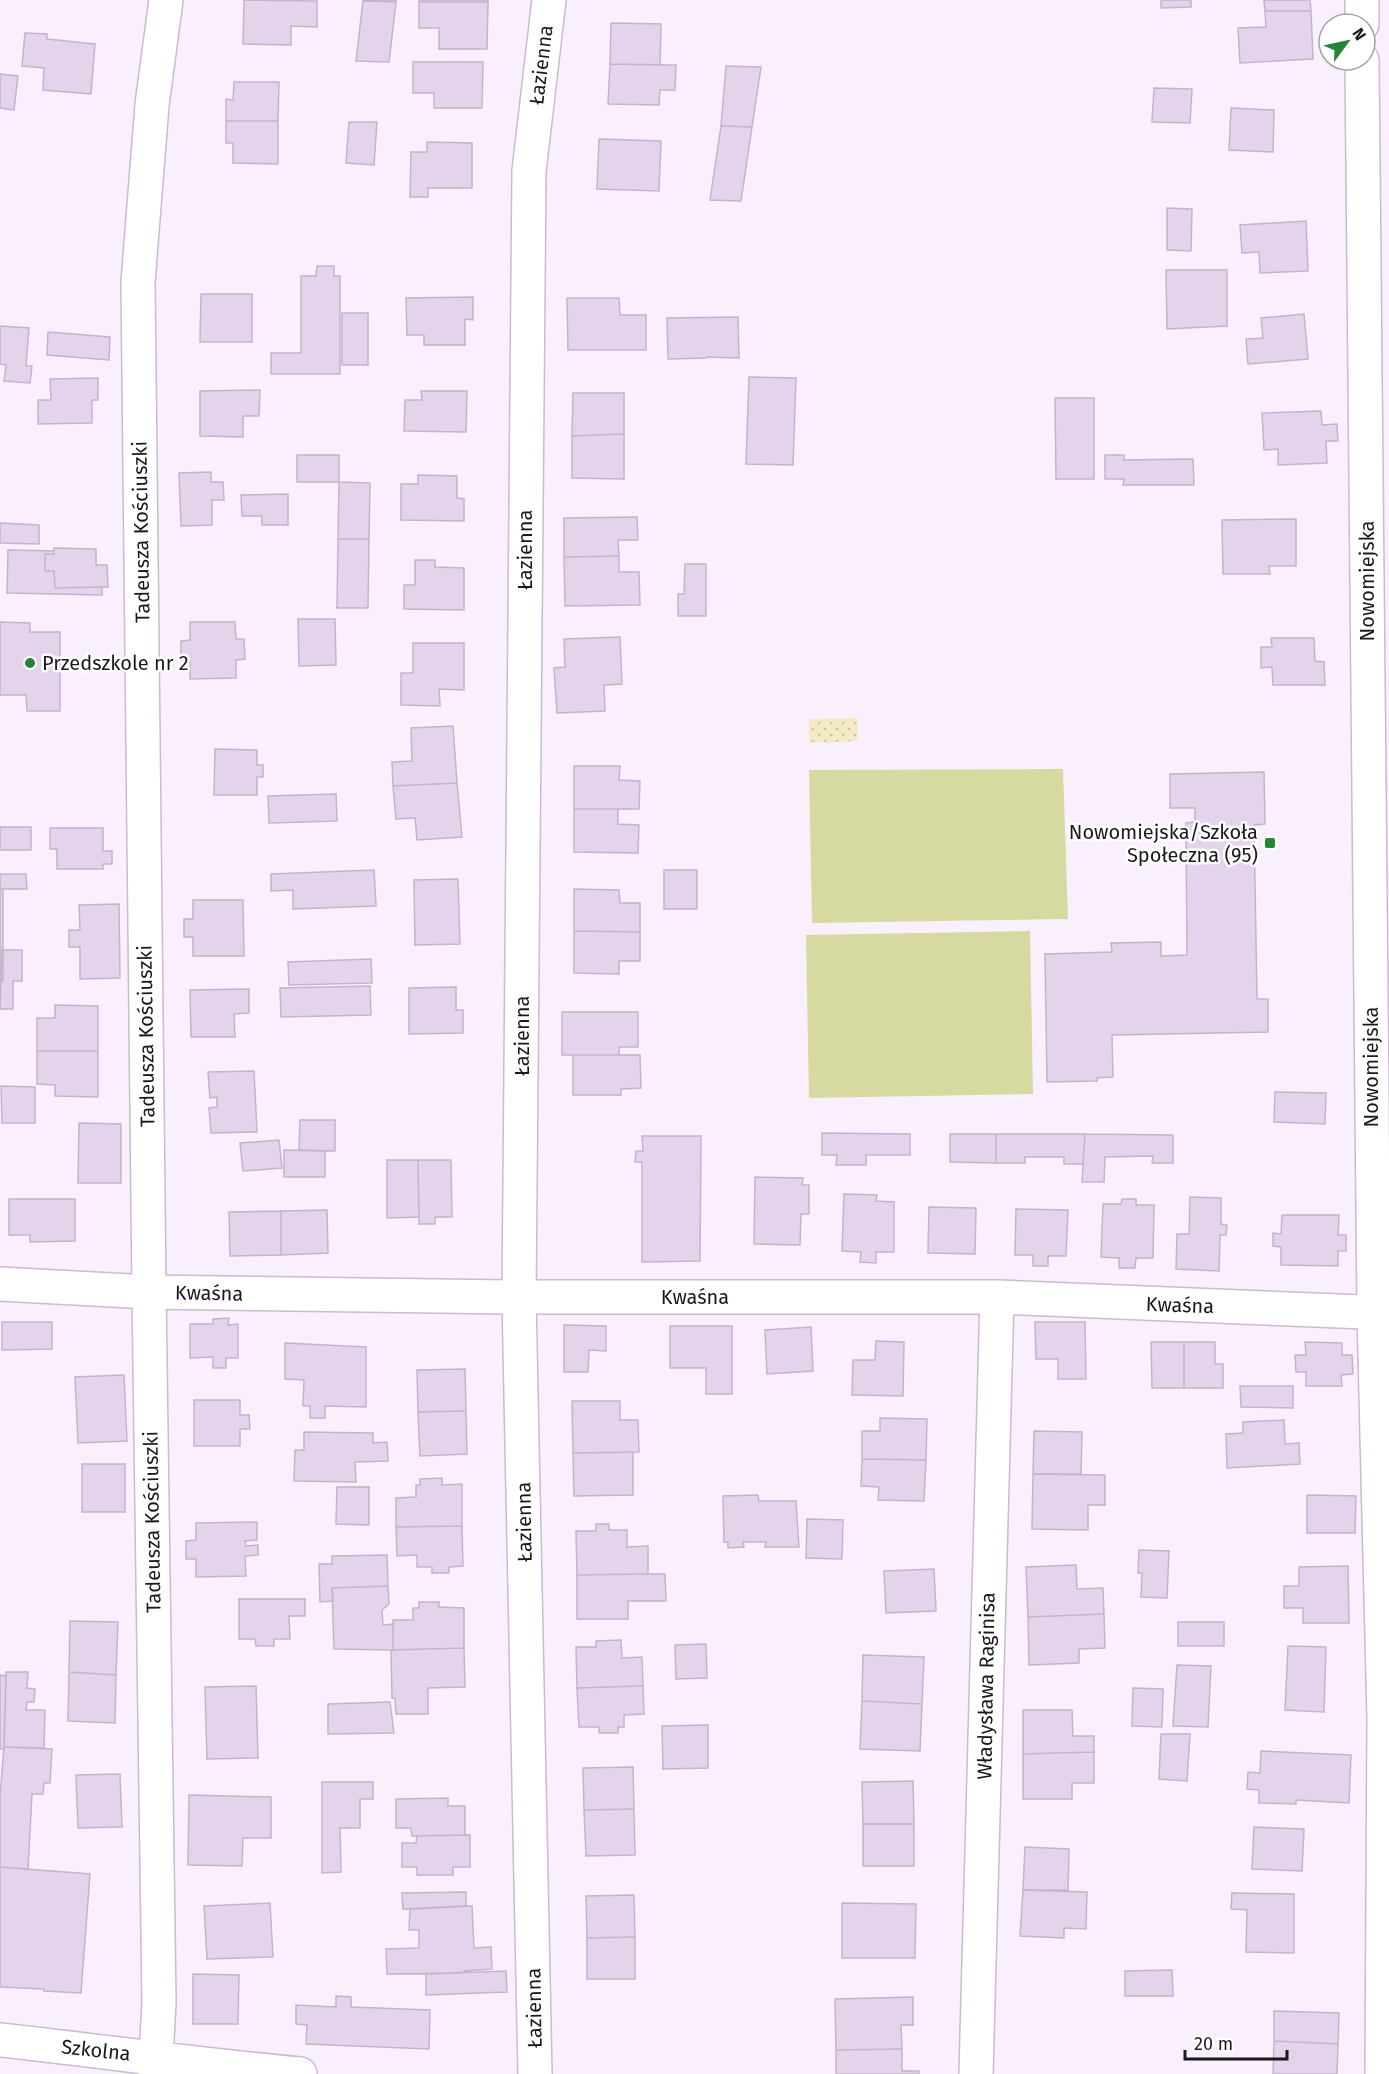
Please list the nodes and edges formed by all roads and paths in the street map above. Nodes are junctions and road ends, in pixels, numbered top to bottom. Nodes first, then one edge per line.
1 (166, 0) edge
2 (549, 0) edge
3 (1363, 72) edge
4 (1376, 328) edge
5 (0, 1284) edge
6 (149, 1292) junction
7 (519, 1297) junction
8 (997, 1298) junction
9 (1381, 1313) edge
10 (0, 2040) edge
11 (155, 2066) edge
12 (300, 2074) edge
13 (535, 2074) edge
14 (976, 2074) edge
15 (1382, 2074) edge

1 - 6 street, Tadeusza Kościuszki
2 - 7 street, Łazienna
3 - 4 street, Nowomiejska
4 - 9 street, Nowomiejska
5 - 6 street, Kwaśna
6 - 7 street, Kwaśna
6 - 11 street, Tadeusza Kościuszki
7 - 8 street, Kwaśna
7 - 13 street, Łazienna
8 - 9 street, Kwaśna
8 - 14 street, Władysława Raginisa
9 - 15 street, Nowomiejska
10 - 11 street, Szkolna
11 - 12 street, Szkolna

